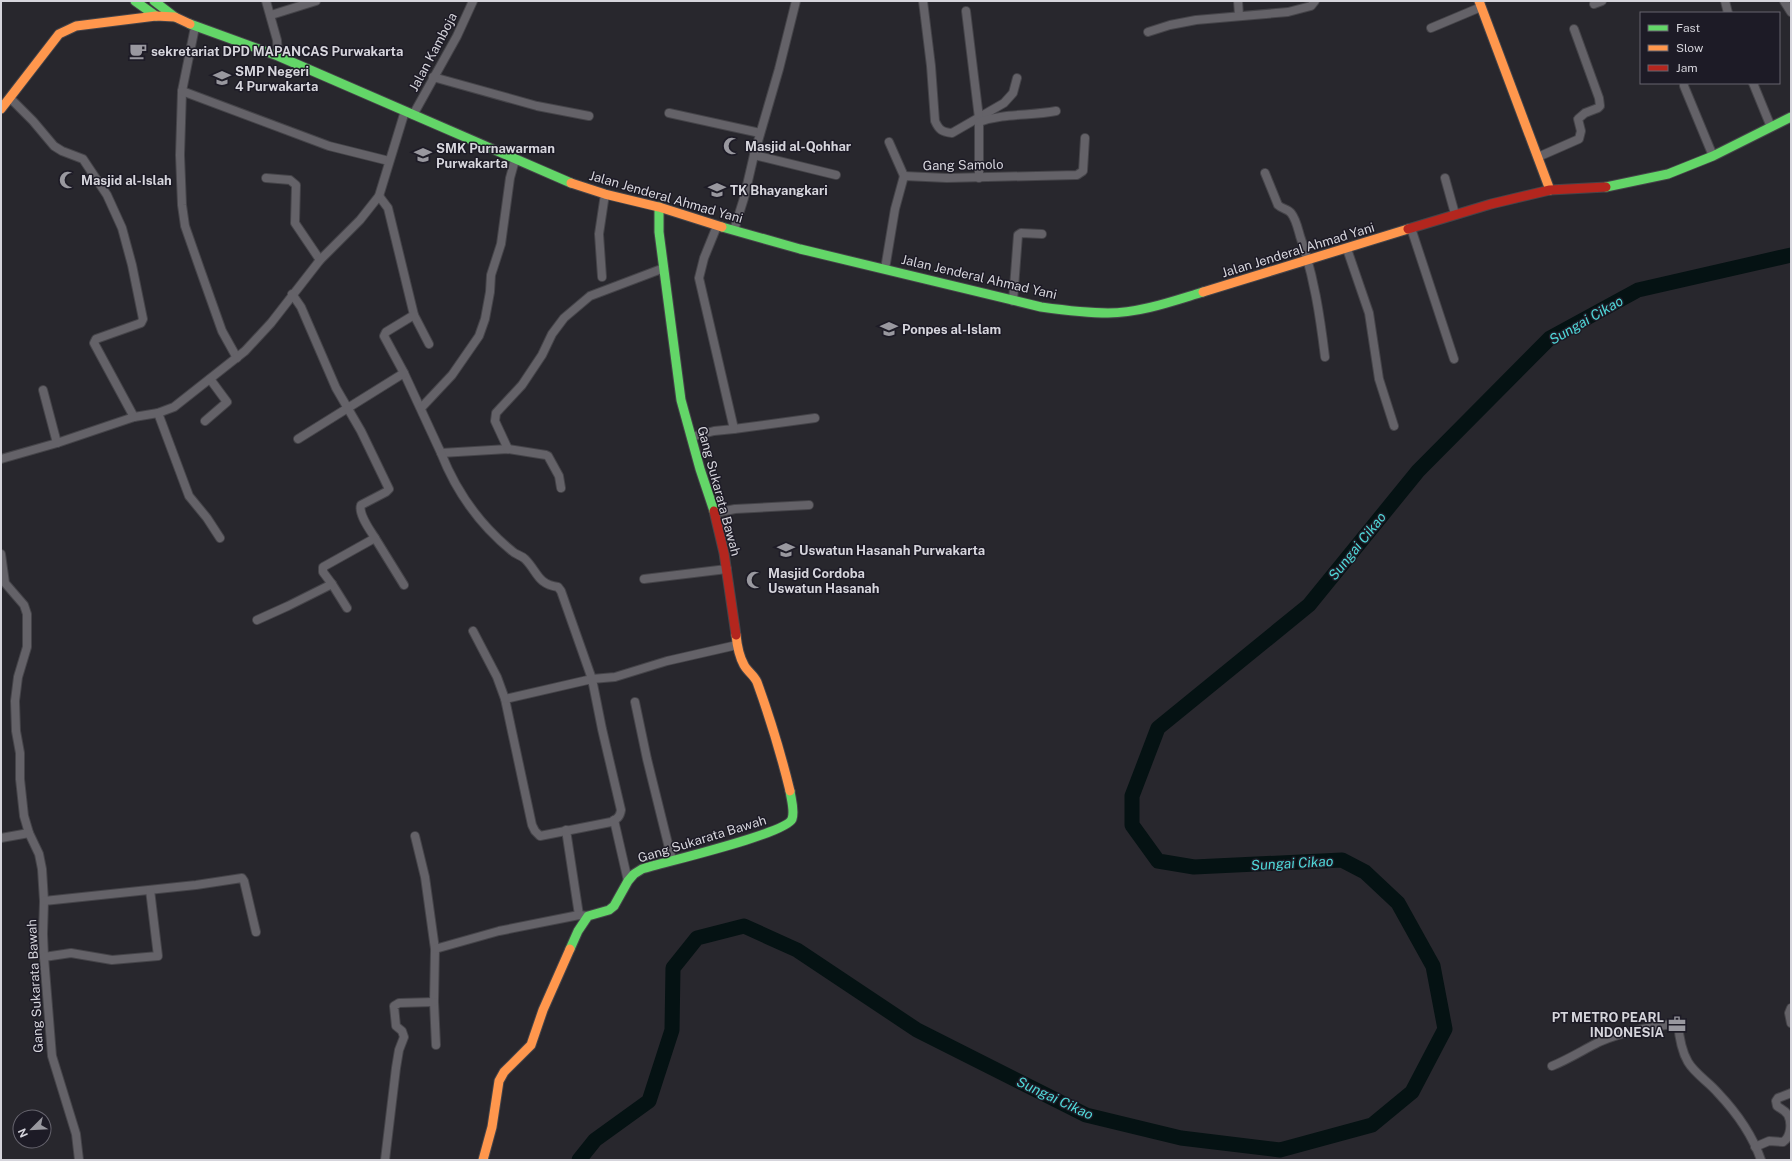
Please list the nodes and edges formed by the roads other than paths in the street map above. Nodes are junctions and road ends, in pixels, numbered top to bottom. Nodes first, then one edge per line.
1 (135, 1) edge
2 (154, 1) edge
3 (266, 1) edge
4 (316, 1) edge
5 (473, 1) edge
6 (796, 1) edge
7 (923, 1) edge
8 (1238, 1) edge
9 (1315, 1) edge
10 (1725, 1) edge
11 (1784, 1) edge
12 (1480, 4) edge
13 (966, 10) dead end
14 (1728, 12) edge
15 (1791, 12) edge
16 (271, 15) junction
17 (1239, 15) junction
18 (156, 16) junction
19 (175, 17) junction
20 (195, 27) junction
21 (1431, 28) dead end
22 (1574, 29) dead end
23 (1148, 32) dead end
24 (278, 56) junction
25 (433, 77) junction
26 (1017, 78) dead end
27 (1753, 84) edge
28 (1684, 86) dead end
29 (182, 90) junction
30 (10, 98) junction
31 (1, 108) edge
32 (1056, 111) dead end
33 (409, 113) junction
34 (669, 113) dead end
35 (590, 116) dead end
36 (1791, 117) edge
37 (979, 120) junction
38 (1771, 127) junction
39 (760, 133) junction
40 (1085, 138) dead end
41 (890, 142) dead end
42 (754, 156) junction
43 (1713, 156) junction
44 (1538, 157) junction
45 (515, 160) junction
46 (389, 161) junction
47 (1265, 173) dead end
48 (836, 175) dead end
49 (904, 176) junction
50 (266, 178) dead end
51 (979, 178) junction
52 (1445, 178) dead end
53 (1550, 190) junction
54 (605, 194) junction
55 (379, 196) junction
56 (659, 207) junction
57 (1455, 214) junction
58 (717, 226) junction
59 (1411, 228) junction
60 (734, 230) junction
61 (1042, 234) dead end
62 (1347, 249) junction
63 (320, 260) junction
64 (1309, 261) junction
65 (664, 268) junction
66 (885, 269) junction
67 (602, 277) dead end
68 (292, 294) junction
69 (1013, 301) junction
70 (414, 315) junction
71 (429, 344) dead end
72 (1325, 357) dead end
73 (237, 358) junction
74 (1454, 359) dead end
75 (404, 373) junction
76 (210, 379) junction
77 (43, 390) dead end
78 (348, 408) junction
79 (421, 408) junction
80 (158, 413) junction
81 (134, 418) junction
82 (814, 418) dead end
83 (205, 421) dead end
84 (1394, 426) dead end
85 (734, 429) junction
86 (691, 437) junction
87 (298, 439) dead end
88 (57, 443) junction
89 (508, 449) junction
90 (441, 453) junction
91 (1, 459) edge
92 (561, 488) dead end
93 (809, 505) dead end
94 (714, 513) junction
95 (220, 538) dead end
96 (375, 538) junction
97 (1, 554) edge
98 (727, 569) junction
99 (644, 579) dead end
100 (332, 584) junction
101 (404, 585) dead end
102 (347, 608) dead end
103 (257, 620) dead end
104 (473, 631) dead end
105 (737, 644) junction
106 (592, 679) junction
107 (505, 699) junction
108 (635, 702) dead end
109 (614, 820) junction
110 (566, 830) junction
111 (28, 833) junction
112 (416, 836) dead end
113 (1, 838) edge
114 (672, 860) junction
115 (628, 881) junction
116 (150, 890) junction
117 (44, 901) junction
118 (584, 916) junction
119 (256, 932) dead end
120 (435, 949) junction
121 (44, 957) junction
122 (434, 1002) junction
123 (1791, 1008) edge
124 (1791, 1023) edge
125 (436, 1045) dead end
126 (1552, 1066) dead end
127 (1791, 1093) edge
128 (1755, 1147) junction
129 (79, 1160) edge
130 (385, 1160) edge
131 (483, 1160) edge
132 (1761, 1160) edge

1 - 18 main road
2 - 19 main road, Jalan Jenderal Ahmad Yani
3 - 16 street
4 - 16 street
5 - 25 street, Jalan Kamboja
6 - 39 street
7 - 37 street
8 - 17 street
9 - 17 street
10 - 14 street
11 - 15 street
12 - 21 street
12 - 44 main road
13 - 37 street
16 - 24 street
17 - 23 street
18 - 19 main road, Jalan Jenderal Ahmad Yani
18 - 30 main road, Jalan Jenderal Ahmad Yani
19 - 20 main road, Jalan Jenderal Ahmad Yani
20 - 24 main road, Jalan Jenderal Ahmad Yani
20 - 29 street
22 - 44 street
24 - 33 main road, Jalan Jenderal Ahmad Yani
25 - 33 street, Jalan Kamboja
25 - 35 street
26 - 37 street
27 - 38 street
28 - 43 street
29 - 46 street
29 - 73 street
30 - 31 main road, Jalan Jenderal Ahmad Yani
30 - 81 street
32 - 37 street
33 - 45 main road, Jalan Jenderal Ahmad Yani
33 - 46 street, Jalan Kamboja
34 - 39 street
36 - 38 main road, Jalan Jenderal Ahmad Yani
37 - 51 street
38 - 43 main road, Jalan Jenderal Ahmad Yani
39 - 42 street
40 - 51 street, Gang Samolo
41 - 49 street
42 - 48 street
42 - 60 street
43 - 53 main road, Jalan Jenderal Ahmad Yani
44 - 53 main road
45 - 54 main road, Jalan Jenderal Ahmad Yani
45 - 79 street
46 - 55 street, Jalan Kamboja
47 - 64 street
49 - 51 street, Gang Samolo
49 - 66 street, Gang Samolo
50 - 63 street
52 - 57 street
53 - 57 main road, Jalan Jenderal Ahmad Yani
54 - 56 main road, Jalan Jenderal Ahmad Yani
54 - 67 street
55 - 63 street
55 - 70 street
56 - 58 main road, Jalan Jenderal Ahmad Yani
56 - 65 main road, Gang Sukarata Bawah
57 - 59 main road, Jalan Jenderal Ahmad Yani
58 - 60 main road, Jalan Jenderal Ahmad Yani
58 - 85 street
59 - 62 main road, Jalan Jenderal Ahmad Yani
59 - 74 street
60 - 66 main road, Jalan Jenderal Ahmad Yani
61 - 69 street
62 - 64 main road, Jalan Jenderal Ahmad Yani
62 - 84 street
63 - 68 street
64 - 69 main road, Jalan Jenderal Ahmad Yani
64 - 72 street
65 - 86 main road, Gang Sukarata Bawah
65 - 89 street
66 - 69 main road, Jalan Jenderal Ahmad Yani
68 - 73 street
68 - 78 street
70 - 71 street
70 - 75 street
73 - 76 street
75 - 78 street
75 - 79 street
76 - 80 street
76 - 83 street
77 - 88 street
78 - 87 street
78 - 96 street
79 - 90 street
80 - 81 street
80 - 95 street
81 - 88 street
82 - 85 street
85 - 86 street
86 - 94 main road, Gang Sukarata Bawah
88 - 91 street
89 - 90 street
89 - 92 street
90 - 106 street
93 - 94 street
94 - 98 main road, Gang Sukarata Bawah
96 - 100 street
96 - 101 street
97 - 111 street, Gang Sukarata Bawah
98 - 99 street
98 - 105 main road, Gang Sukarata Bawah
100 - 102 street
100 - 103 street
104 - 107 street
105 - 106 street
105 - 114 main road, Gang Sukarata Bawah
106 - 107 street
106 - 109 street
107 - 110 street
108 - 114 street
109 - 110 street
109 - 115 street
110 - 118 street
111 - 113 street
111 - 117 street, Gang Sukarata Bawah
112 - 120 street
114 - 115 main road, Gang Sukarata Bawah
115 - 118 main road, Gang Sukarata Bawah
116 - 117 street
116 - 119 street
116 - 121 street
117 - 121 street, Gang Sukarata Bawah
118 - 120 street
118 - 131 main road
120 - 122 street
121 - 129 street, Gang Sukarata Bawah
122 - 125 street
122 - 130 street
123 - 124 street
126 - 128 street
127 - 128 street
128 - 132 street

